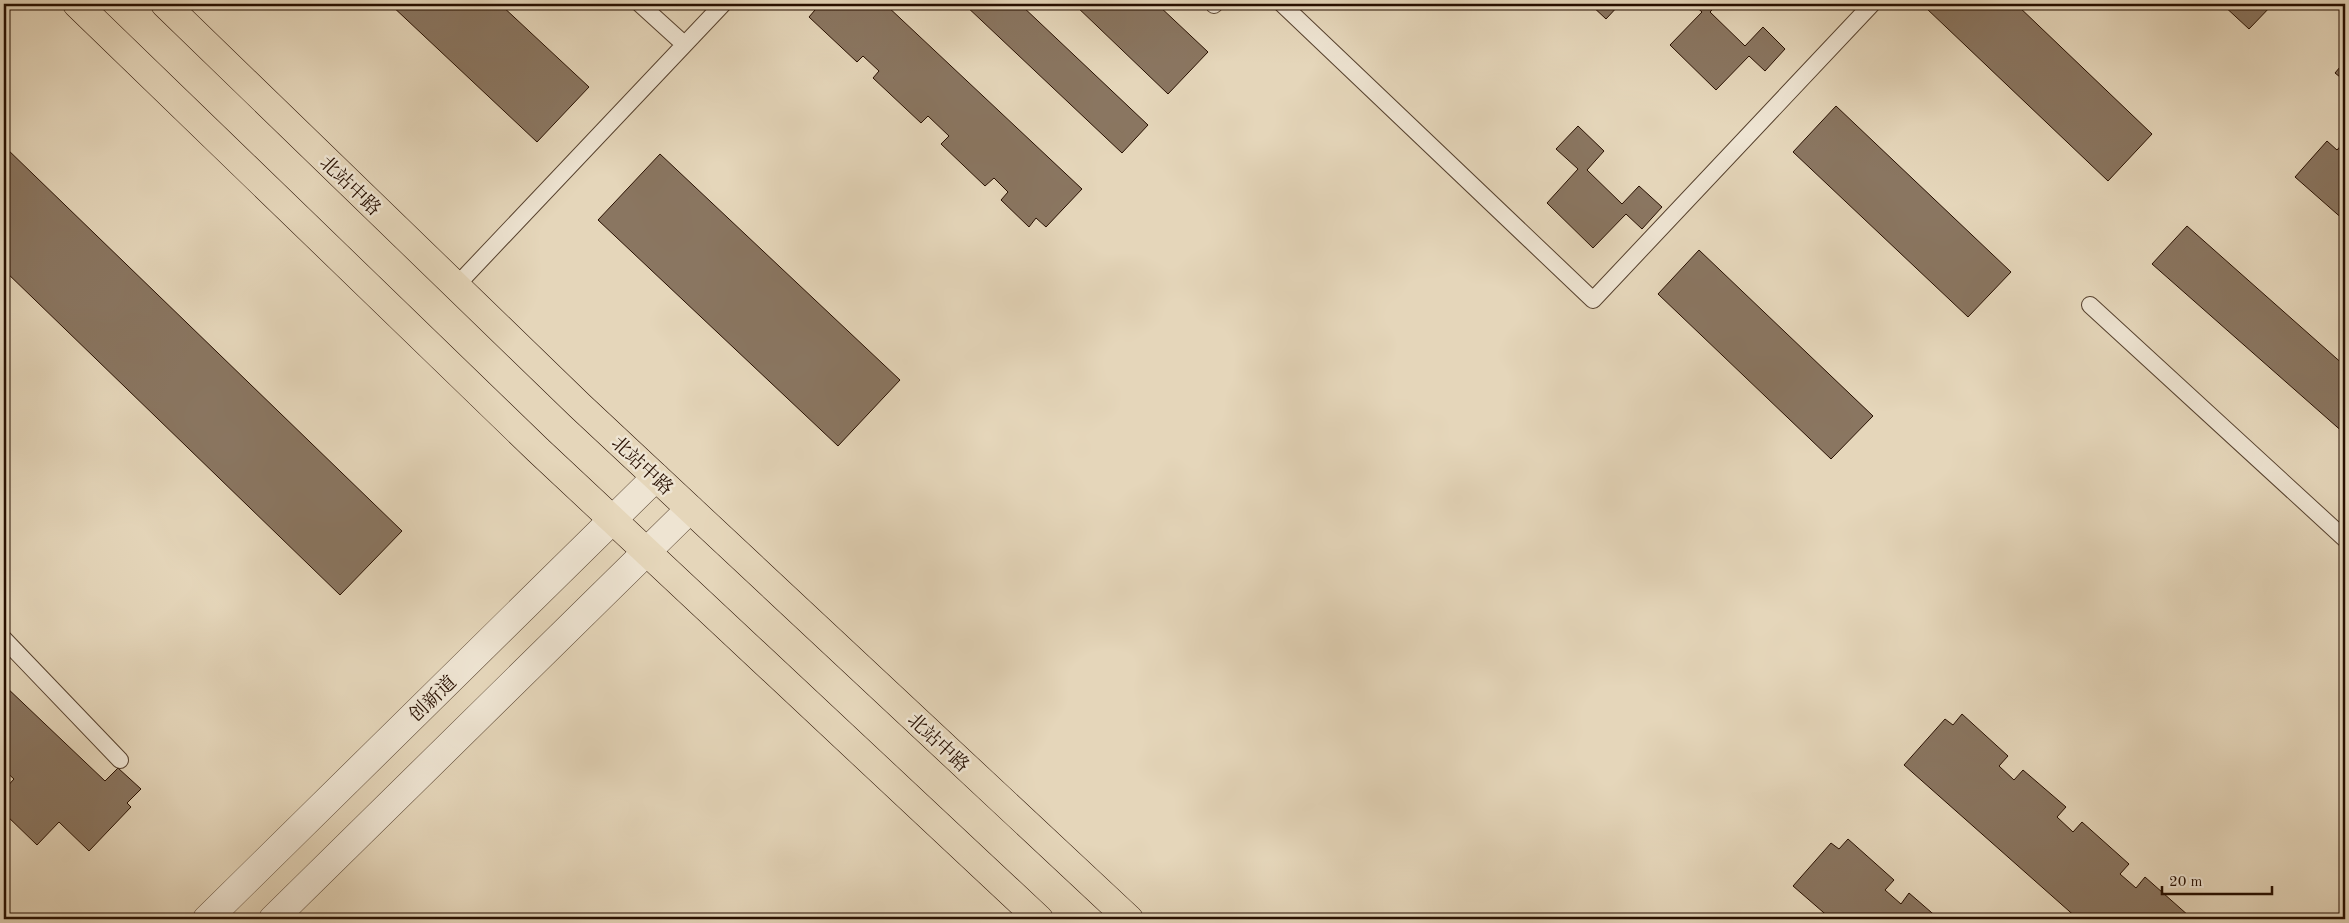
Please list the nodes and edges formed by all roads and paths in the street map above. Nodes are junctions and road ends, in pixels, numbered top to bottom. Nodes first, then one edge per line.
1 (77, 4) edge
2 (165, 4) edge
3 (640, 4) edge
4 (722, 4) edge
5 (1282, 4) edge
6 (1872, 4) edge
7 (684, 44) junction
8 (456, 286) junction
9 (2090, 305) dead end
10 (656, 477) junction
11 (690, 510) junction
12 (613, 521) junction
13 (2345, 539) edge
14 (647, 552) junction
15 (4, 639) edge
16 (120, 760) dead end
17 (207, 919) edge
18 (273, 919) edge
19 (1039, 919) edge
20 (1129, 919) edge

1 - 12 main road
2 - 8 main road, 北站中路
3 - 7 lane
4 - 7 lane
5 - 6 lane
7 - 8 lane
8 - 10 main road, 北站中路
9 - 13 lane
10 - 11 main road, 北站中路
10 - 12 street, 创新道
11 - 14 street
11 - 20 main road, 北站中路
12 - 14 main road
12 - 17 street, 创新道
14 - 18 street
14 - 19 main road
15 - 16 lane

